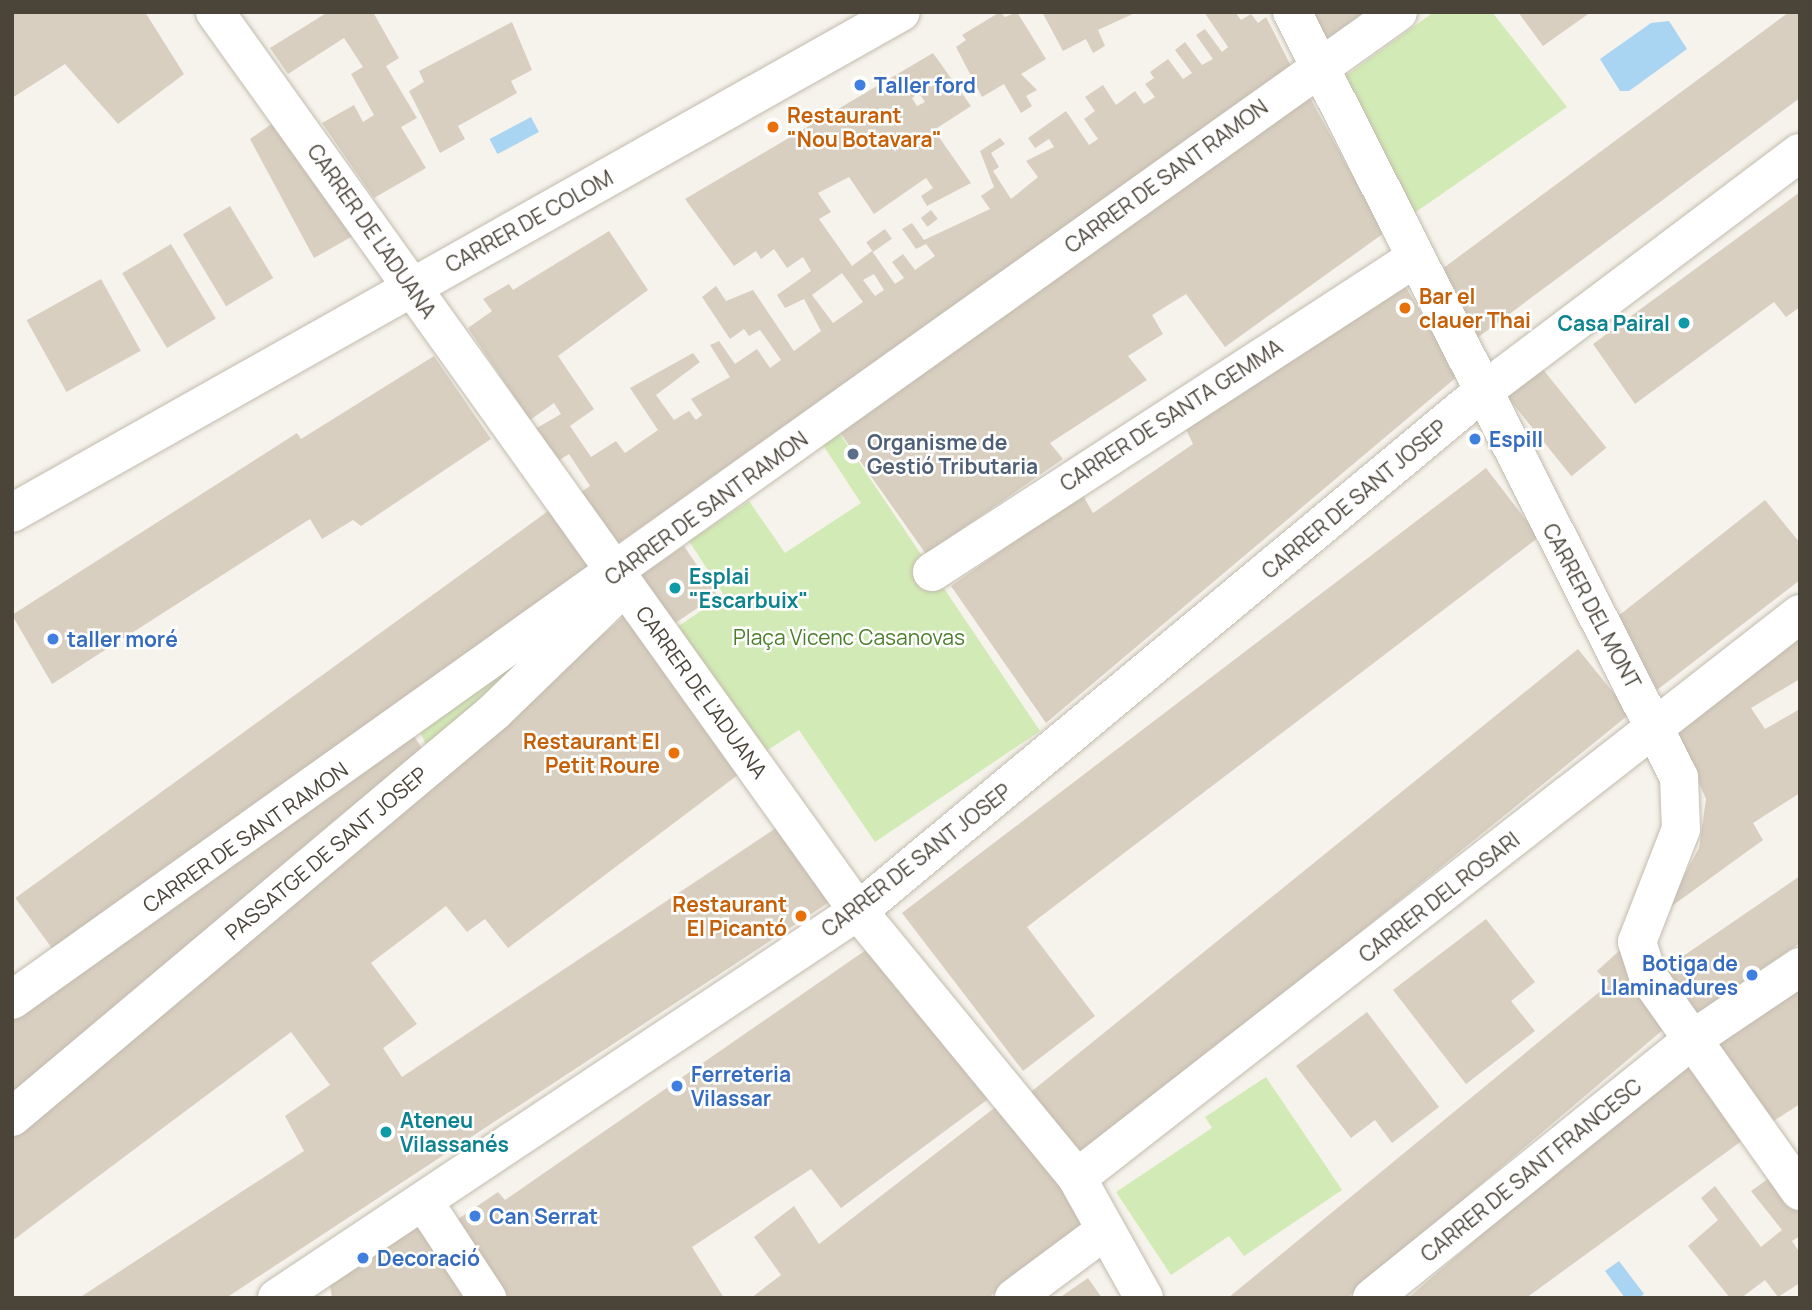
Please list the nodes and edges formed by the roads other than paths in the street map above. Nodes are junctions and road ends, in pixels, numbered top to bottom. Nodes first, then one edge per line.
1 (901, 12) edge
2 (1292, 12) edge
3 (1398, 12) edge
4 (230, 17) edge
5 (1321, 65) junction
6 (1800, 153) edge
7 (1412, 260) junction
8 (410, 288) junction
9 (1481, 393) junction
10 (12, 513) edge
11 (932, 572) dead end
12 (617, 574) junction
13 (1800, 614) edge
14 (1656, 729) junction
15 (858, 911) junction
16 (1800, 967) edge
17 (12, 1000) edge
18 (1690, 1041) junction
19 (12, 1117) edge
20 (1077, 1178) junction
21 (1800, 1191) edge
22 (424, 1202) junction
23 (1103, 1232) junction
24 (277, 1298) edge
25 (487, 1298) edge
26 (1014, 1298) edge
27 (1144, 1298) edge
28 (1372, 1298) edge

1 - 8 street, CARRER DE COLOM
2 - 5 street, CARRER DEL MONT
3 - 5 street, CARRER DE SANT RAMON
4 - 8 street, CARRER DE L'ADUANA
5 - 7 street, CARRER DEL MONT
5 - 12 street, CARRER DE SANT RAMON
6 - 9 street, CARRER DE SANT JOSEP
7 - 9 street, CARRER DEL MONT
7 - 11 street, CARRER DE SANTA GEMMA
8 - 10 street, CARRER DE COLOM
8 - 12 street, CARRER DE L'ADUANA
9 - 14 street, CARRER DEL MONT
9 - 15 street, CARRER DE SANT JOSEP
12 - 15 street, CARRER DE L'ADUANA
12 - 17 street, CARRER DE SANT RAMON
12 - 19 street, PASSATGE DE SANT JOSEP
13 - 14 street, CARRER DEL ROSARI
14 - 18 street, CARRER DEL MONT
14 - 20 street, CARRER DEL ROSARI
15 - 20 street, CARRER DE L'ADUANA
15 - 22 street, CARRER DE SANT JOSEP
16 - 18 street, CARRER DE SANT FRANCESC
18 - 21 street, CARRER DEL MONT
18 - 28 street, CARRER DE SANT FRANCESC
20 - 23 street, CARRER DE L'ADUANA
22 - 24 street, CARRER DE SANT JOSEP
22 - 25 street
23 - 26 street
23 - 27 street, CARRER DE L'ADUANA

